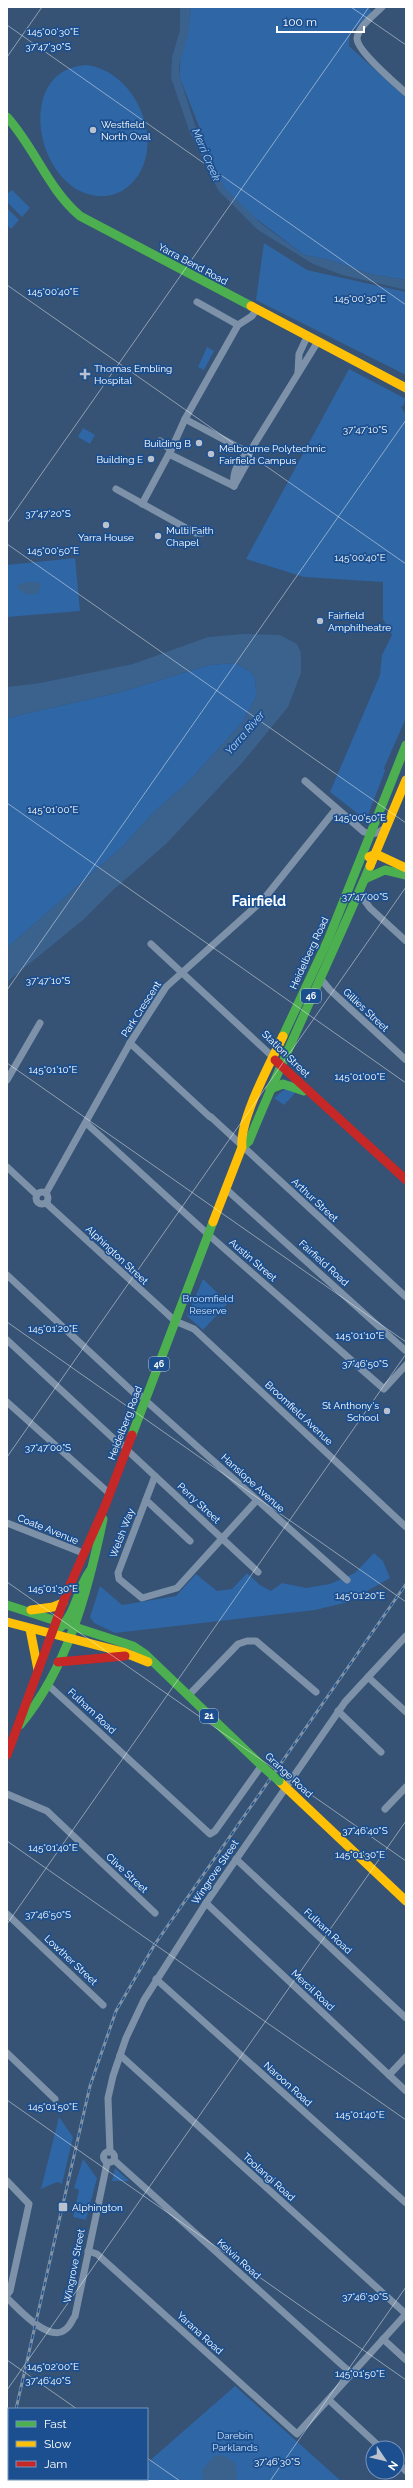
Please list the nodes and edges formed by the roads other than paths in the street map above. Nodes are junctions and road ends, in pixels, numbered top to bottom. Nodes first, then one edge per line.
1 (382, 7) edge
2 (406, 93) edge
3 (7, 117) edge
4 (197, 302) dead end
5 (256, 310) junction
6 (238, 325) junction
7 (307, 337) junction
8 (317, 343) junction
9 (297, 374) junction
10 (406, 388) edge
11 (185, 420) junction
12 (160, 442) dead end
13 (170, 452) junction
14 (249, 453) junction
15 (116, 489) dead end
16 (142, 504) junction
17 (202, 533) dead end
18 (406, 745) edge
19 (406, 780) edge
20 (304, 782) dead end
21 (382, 808) junction
22 (336, 809) junction
23 (393, 812) junction
24 (376, 822) junction
25 (356, 824) junction
26 (387, 827) junction
27 (371, 835) junction
28 (376, 854) junction
29 (358, 868) junction
30 (405, 871) edge
31 (365, 879) junction
32 (359, 893) junction
33 (354, 905) junction
34 (370, 908) junction
35 (406, 941) edge
36 (151, 944) dead end
37 (181, 971) junction
38 (320, 978) junction
39 (315, 989) junction
40 (330, 990) junction
41 (40, 1022) dead end
42 (130, 1044) junction
43 (273, 1057) junction
44 (406, 1060) edge
45 (280, 1065) junction
46 (7, 1080) edge
47 (270, 1089) junction
48 (315, 1097) junction
49 (86, 1123) junction
50 (242, 1147) junction
51 (7, 1167) edge
52 (406, 1180) edge
53 (227, 1190) junction
54 (46, 1193) junction
55 (37, 1195) junction
56 (46, 1203) junction
57 (210, 1236) junction
58 (7, 1275) edge
59 (406, 1297) edge
60 (175, 1321) junction
61 (7, 1340) edge
62 (406, 1351) edge
63 (406, 1365) edge
64 (146, 1399) junction
65 (7, 1402) edge
66 (127, 1449) junction
67 (155, 1476) junction
68 (110, 1494) junction
69 (146, 1500) junction
70 (257, 1500) junction
71 (105, 1506) junction
72 (7, 1523) edge
73 (406, 1527) edge
74 (101, 1528) junction
75 (222, 1539) junction
76 (190, 1541) dead end
77 (85, 1555) junction
78 (94, 1567) junction
79 (258, 1572) dead end
80 (347, 1580) dead end
81 (63, 1603) junction
82 (7, 1605) edge
83 (26, 1611) junction
84 (7, 1622) edge
85 (61, 1622) junction
86 (75, 1626) junction
87 (30, 1628) junction
88 (52, 1634) junction
89 (406, 1636) edge
90 (70, 1638) junction
91 (132, 1655) junction
92 (58, 1662) junction
93 (156, 1666) junction
94 (38, 1670) junction
95 (368, 1677) junction
96 (47, 1684) junction
97 (316, 1692) dead end
98 (188, 1696) junction
99 (338, 1711) junction
100 (406, 1712) edge
101 (20, 1725) junction
102 (381, 1752) dead end
103 (7, 1755) edge
104 (262, 1765) junction
105 (282, 1783) junction
106 (406, 1787) edge
107 (7, 1794) edge
108 (385, 1810) dead end
109 (236, 1859) junction
110 (406, 1901) edge
111 (206, 1903) junction
112 (155, 1913) dead end
113 (7, 1914) edge
114 (156, 1979) junction
115 (104, 2005) dead end
116 (406, 2018) edge
117 (7, 2053) edge
118 (120, 2055) junction
119 (406, 2057) edge
120 (389, 2075) junction
121 (406, 2091) edge
122 (55, 2099) dead end
123 (111, 2161) junction
124 (7, 2181) edge
125 (406, 2203) edge
126 (88, 2251) junction
127 (8, 2300) edge
128 (406, 2314) edge
129 (383, 2339) junction
130 (406, 2360) edge
131 (352, 2374) junction
132 (329, 2400) junction
133 (372, 2440) edge

1 - 2 street
3 - 5 main road, Yarra Bend Road
4 - 6 street
5 - 6 street
5 - 7 main road, Yarra Bend Road
6 - 11 street
7 - 8 main road, Yarra Bend Road
7 - 9 street
8 - 9 street
8 - 10 main road, Yarra Bend Road
9 - 14 street
11 - 13 street
11 - 14 street
12 - 13 street
13 - 14 street
13 - 16 street
15 - 16 street
16 - 17 street
18 - 21 main road, Heidelberg Road / 46
19 - 23 main road, Heidelberg Road / 46
20 - 22 street
21 - 23 main road
21 - 24 main road, Heidelberg Road / 46
22 - 25 street
22 - 37 street, Park Crescent
23 - 26 main road, Heidelberg Road / 46
24 - 25 street
24 - 27 main road, Heidelberg Road / 46
25 - 27 street
26 - 27 street
26 - 28 main road, Heidelberg Road / 46
27 - 29 main road, Heidelberg Road / 46
28 - 29 main road
28 - 30 main road
28 - 31 main road, Heidelberg Road / 46
29 - 43 main road, Heidelberg Road / 46
30 - 31 main road
31 - 32 main road, Heidelberg Road / 46
32 - 33 main road, Heidelberg Road / 46
32 - 34 street
33 - 34 street
33 - 38 main road, Heidelberg Road / 46
34 - 35 street
36 - 37 street, Station Street
37 - 42 street, Park Crescent
37 - 43 street, Station Street
38 - 39 main road, Heidelberg Road / 46
38 - 40 street, Gillies Street
39 - 40 street, Gillies Street
39 - 45 main road, Heidelberg Road / 46
40 - 44 street, Gillies Street
41 - 46 street
42 - 49 street, Park Crescent
42 - 50 street, Arthur Street
43 - 45 main road, Station Street
43 - 50 main road, Heidelberg Road / 46
45 - 47 main road, Heidelberg Road / 46
45 - 48 main road, Station Street
47 - 48 main road
47 - 50 main road, Heidelberg Road / 46
48 - 52 main road, Station Street
49 - 54 street, Park Crescent
49 - 57 street, Austin Street
50 - 53 main road, Heidelberg Road / 46
50 - 59 street, Arthur Street
51 - 55 street
53 - 57 main road, Heidelberg Road / 46
53 - 62 street, Fairfield Road
54 - 55 street
54 - 56 street
55 - 56 street, Alphington Street
56 - 60 street, Alphington Street
57 - 60 main road, Heidelberg Road / 46
57 - 63 street, Austin Street
58 - 64 street, Hanslope Avenue
60 - 64 main road, Heidelberg Road / 46
60 - 73 street, Broomfield Avenue
61 - 66 street, Perry Street
64 - 66 main road, Heidelberg Road / 46
64 - 70 street, Hanslope Avenue
65 - 68 street
66 - 67 street, Perry Street
66 - 68 main road, Heidelberg Road / 46
67 - 69 street, Welsh Way
67 - 75 street, Perry Street
68 - 71 main road, Heidelberg Road / 46
69 - 75 street, Welsh Way
69 - 76 street
70 - 75 street
70 - 80 street, Hanslope Avenue
71 - 74 main road, Heidelberg Road / 46
71 - 77 main road, Heidelberg Road / 46
72 - 77 street, Coate Avenue
74 - 77 main road
74 - 78 main road, Heidelberg Road / 46
75 - 79 street, Perry Street
77 - 78 main road
77 - 81 main road, Heidelberg Road / 46
78 - 85 main road
78 - 86 main road, Heidelberg Road / 46
81 - 83 main road
81 - 85 main road, Heidelberg Road / 46
82 - 83 main road, 21
83 - 85 main road, 21
84 - 87 main road, 21
85 - 86 main road, 21
85 - 88 main road, Heidelberg Road / 46
86 - 90 main road, Heidelberg Road / 46
86 - 93 main road, Grange Road / 21
87 - 88 main road, 21
87 - 94 main road
88 - 90 main road, 21
88 - 94 main road, Heidelberg Road / 46
89 - 95 street, Wingrove Street
90 - 91 main road, Grange Road / 21
90 - 92 main road, Heidelberg Road / 46
91 - 92 main road
91 - 93 main road, Grange Road / 21
92 - 96 main road, Heidelberg Road / 46
93 - 98 main road, Grange Road / 21
94 - 101 main road, Heidelberg Road / 46
95 - 99 street, Wingrove Street
95 - 100 street
96 - 101 main road, Heidelberg Road / 46
96 - 104 street, Fulham Road
97 - 98 street
98 - 104 main road, Grange Road / 21
99 - 102 street
99 - 105 street, Wingrove Street
101 - 103 main road, Heidelberg Road / 46
104 - 105 main road, Grange Road / 21, bridge
105 - 109 street, Wingrove Street
105 - 110 main road, Grange Road / 21
106 - 108 street
107 - 112 street, Clive Street
109 - 111 street, Wingrove Street
109 - 116 street, Fulham Road
111 - 114 street, Wingrove Street
111 - 120 street, Mercil Road
113 - 115 street, Lowther Street
114 - 118 street, Wingrove Street
114 - 125 street, Naroon Road
117 - 122 street
118 - 123 street, Wingrove Street
118 - 128 street, Toolangi Road
119 - 120 street
120 - 121 street, Mercil Road
123 - 126 street, Wingrove Street
123 - 131 street, Kelvin Road
124 - 127 street
126 - 127 street, Wingrove Street
126 - 132 street, Yarana Road
128 - 129 street
129 - 130 street
129 - 131 street
131 - 132 street
132 - 133 street

